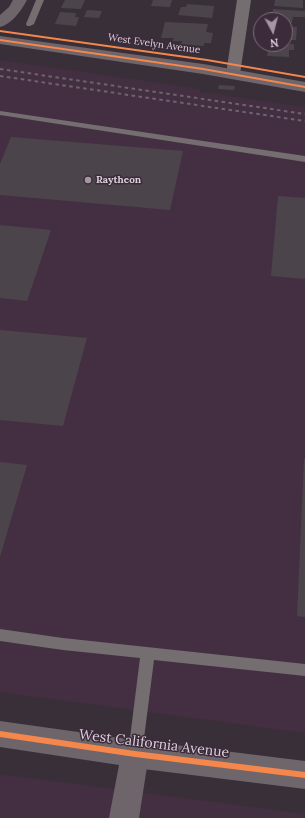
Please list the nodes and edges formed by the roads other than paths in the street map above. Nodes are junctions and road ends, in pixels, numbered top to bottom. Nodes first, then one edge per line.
1 (20, 0) edge
2 (40, 0) edge
3 (244, 0) edge
4 (0, 23) edge
5 (30, 24) dead end
6 (0, 31) edge
7 (0, 40) edge
8 (233, 69) junction
9 (305, 77) edge
10 (305, 87) edge
11 (0, 113) edge
12 (305, 159) edge
13 (0, 635) edge
14 (148, 652) junction
15 (305, 670) edge
16 (0, 734) edge
17 (135, 754) junction
18 (305, 775) edge
19 (124, 818) edge

1 - 4 main road
2 - 5 lane
3 - 8 street
6 - 8 main road, West Evelyn Avenue
7 - 8 main road, West Evelyn Avenue
8 - 9 main road, West Evelyn Avenue
8 - 10 main road, West Evelyn Avenue
11 - 12 lane
13 - 14 lane
14 - 15 lane
14 - 17 lane
16 - 17 main road, West California Avenue
17 - 18 main road, West California Avenue
17 - 19 main road

